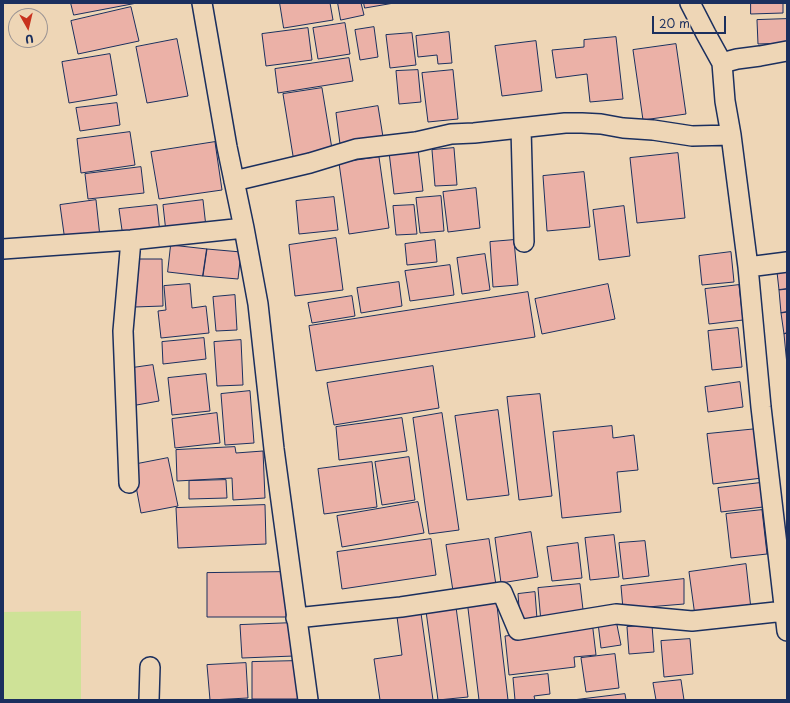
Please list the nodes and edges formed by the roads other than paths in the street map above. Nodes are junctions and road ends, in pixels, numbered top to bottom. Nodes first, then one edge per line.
1 (202, 3) edge
2 (690, 3) edge
3 (787, 51) edge
4 (722, 63) junction
5 (521, 128) junction
6 (731, 135) junction
7 (234, 180) junction
8 (244, 228) junction
9 (131, 240) junction
10 (524, 242) dead end
11 (3, 249) edge
12 (787, 262) edge
13 (748, 267) junction
14 (129, 483) dead end
15 (785, 610) junction
16 (296, 618) junction
17 (787, 631) edge
18 (150, 667) dead end
19 (149, 700) edge
20 (308, 700) edge

1 - 7 street
2 - 4 street
3 - 4 street
4 - 6 street
5 - 6 street
5 - 7 street
5 - 10 street
6 - 13 street
7 - 8 street
8 - 9 street
8 - 16 street
9 - 11 street
9 - 14 street
12 - 13 street
13 - 15 street
15 - 16 street
15 - 17 street
16 - 20 street
18 - 19 street

